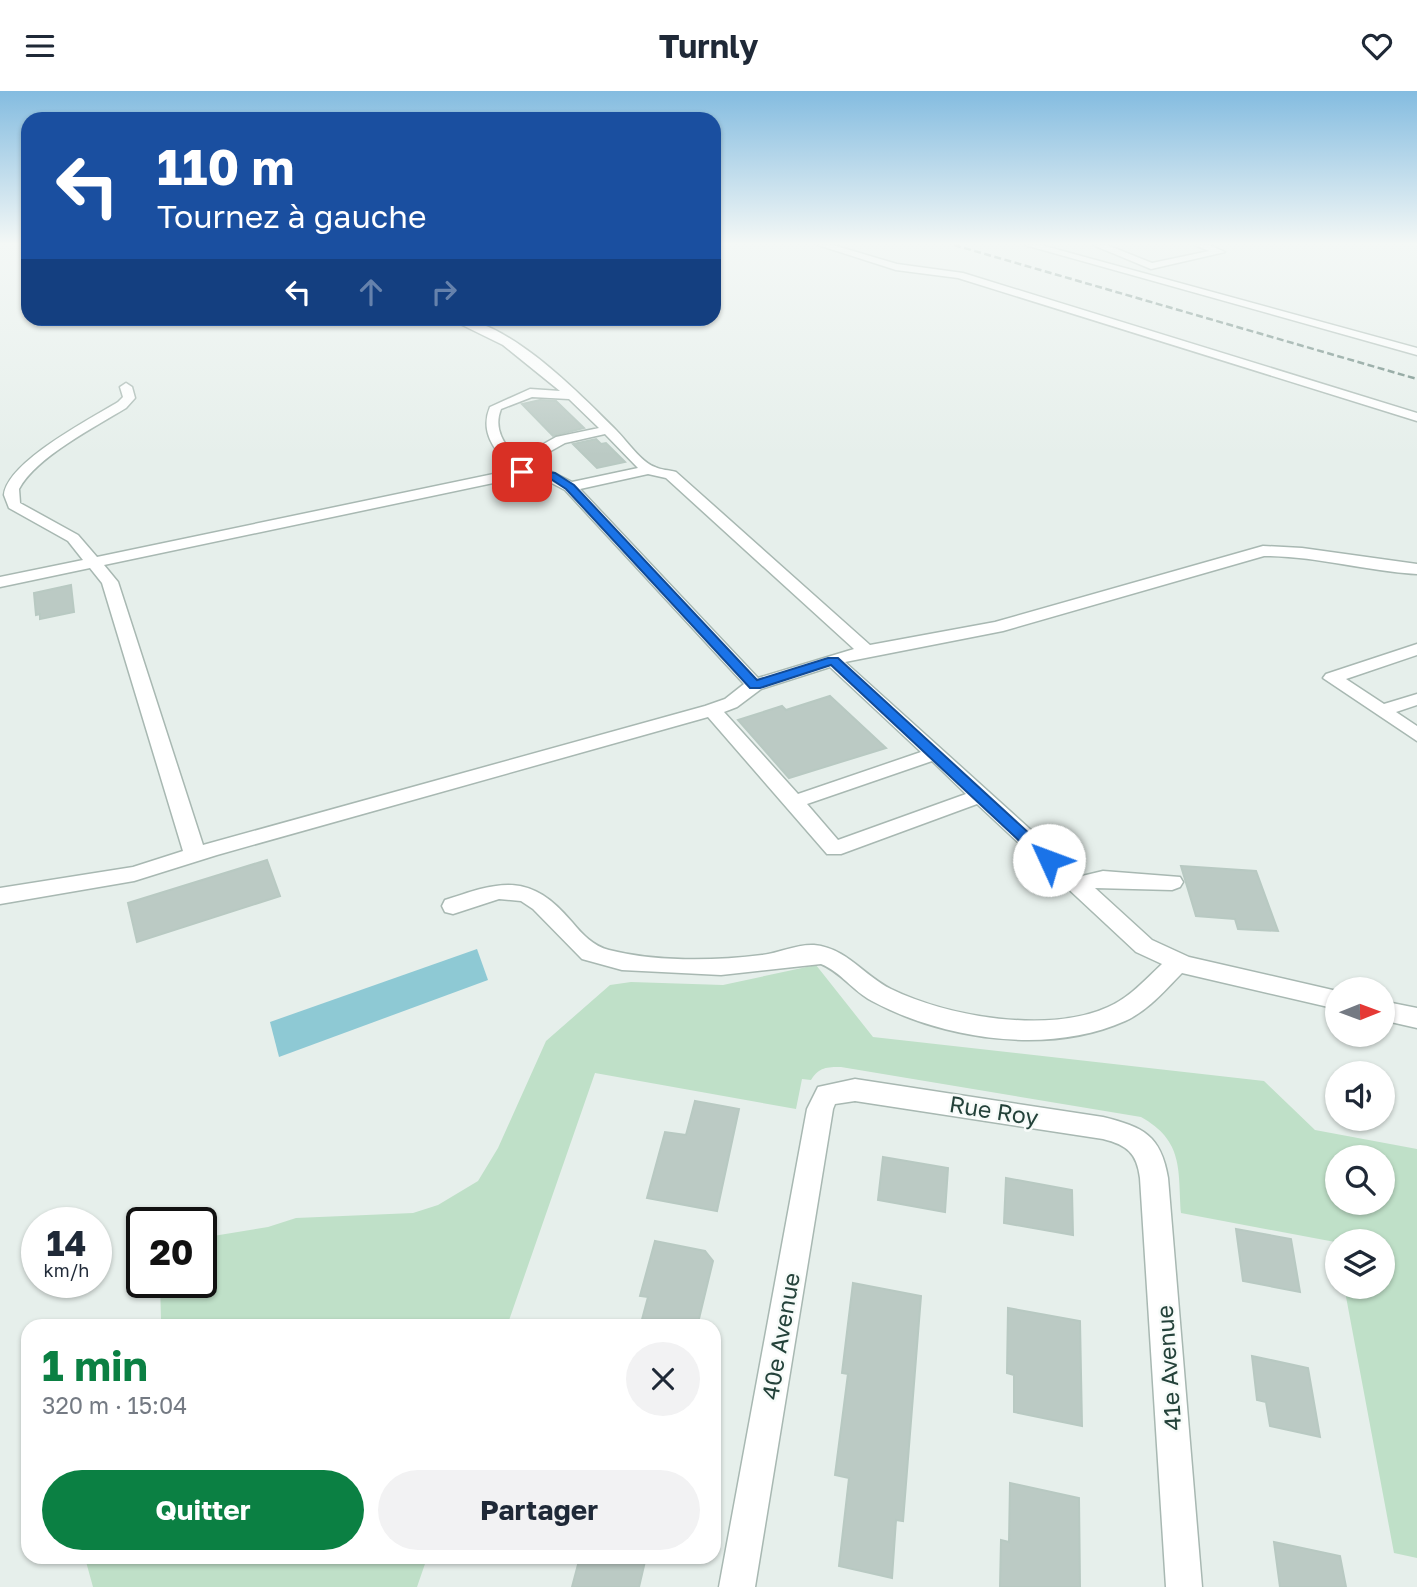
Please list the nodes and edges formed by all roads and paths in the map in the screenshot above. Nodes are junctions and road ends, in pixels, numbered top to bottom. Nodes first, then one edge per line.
1 (1087, 315) edge
2 (1283, 315) edge
3 (477, 326) edge
4 (1417, 352) edge
5 (126, 387) dead end
6 (570, 394) junction
7 (1417, 417) edge
8 (606, 430) junction
9 (519, 469) junction
10 (648, 470) junction
11 (570, 487) junction
12 (5, 499) edge
13 (94, 562) junction
14 (1417, 569) edge
15 (0, 582) edge
16 (1417, 649) edge
17 (866, 651) junction
18 (833, 660) junction
19 (755, 685) junction
20 (1417, 699) edge
21 (712, 710) junction
22 (1382, 711) junction
23 (1417, 735) edge
24 (934, 754) junction
25 (979, 796) junction
26 (793, 802) junction
27 (195, 854) junction
28 (1172, 882) dead end
29 (1075, 884) junction
30 (0, 896) edge
31 (453, 906) dead end
32 (1178, 963) junction
33 (1325, 997) edge
34 (1395, 1013) edge
35 (1417, 1018) edge
36 (834, 1091) joint
37 (1147, 1150) joint
38 (737, 1587) edge
39 (1184, 1587) edge

1 - 7 street
2 - 4 street
3 - 6 street
5 - 12 street
6 - 8 street
6 - 9 street
8 - 9 street
8 - 10 street
9 - 11 street
9 - 13 street
10 - 11 street
10 - 17 street
11 - 19 street
12 - 13 street
13 - 15 street
13 - 27 street
14 - 17 street
16 - 22 street
17 - 18 street
18 - 19 street
18 - 24 street
19 - 21 street
20 - 22 street
21 - 26 street
21 - 27 street
22 - 23 street
24 - 25 street
24 - 26 street
25 - 26 street
25 - 29 street
27 - 30 street
28 - 29 street
29 - 32 street
31 - 32 street
32 - 33 street
34 - 35 street
36 - 37 street, Rue Roy
36 - 38 street, 40e Avenue
37 - 39 street, 41e Avenue

